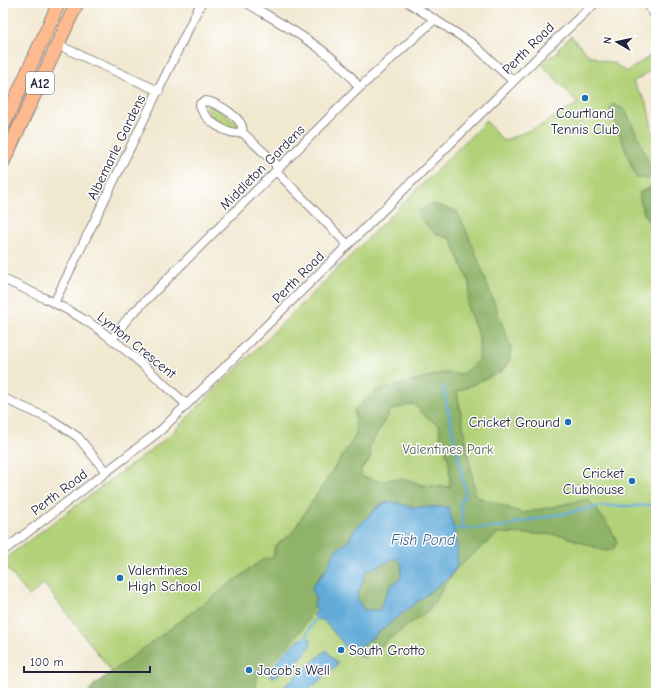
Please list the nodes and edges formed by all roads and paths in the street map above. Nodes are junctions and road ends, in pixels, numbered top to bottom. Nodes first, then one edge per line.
1 (59, 3) edge
2 (77, 3) edge
3 (201, 3) edge
4 (247, 3) edge
5 (409, 3) edge
6 (595, 3) edge
7 (646, 3) edge
8 (656, 17) edge
9 (435, 19) junction
10 (58, 45) junction
11 (513, 81) junction
12 (359, 88) junction
13 (159, 91) junction
14 (3, 126) edge
15 (242, 132) junction
16 (3, 162) edge
17 (277, 169) junction
18 (348, 245) junction
19 (3, 279) edge
20 (54, 303) junction
21 (112, 339) junction
22 (3, 398) edge
23 (186, 404) junction
24 (106, 472) junction
25 (3, 550) edge

1 - 14 highway, A12
2 - 10 highway, A12
3 - 13 street, Albemarle Gardens
4 - 12 street
5 - 9 street
6 - 11 street, Perth Road
7 - 8 street
9 - 11 street
9 - 12 street, Middleton Gardens
10 - 13 street
10 - 16 highway, A12
11 - 18 street, Perth Road
12 - 17 street, Middleton Gardens
13 - 20 street, Albemarle Gardens
15 - 15 street
15 - 17 street
17 - 18 street
17 - 21 street, Middleton Gardens
18 - 23 street, Perth Road
19 - 20 street, Lynton Crescent
20 - 21 street, Lynton Crescent
21 - 23 street, Lynton Crescent
22 - 24 street
23 - 24 street, Perth Road
24 - 25 street, Perth Road

